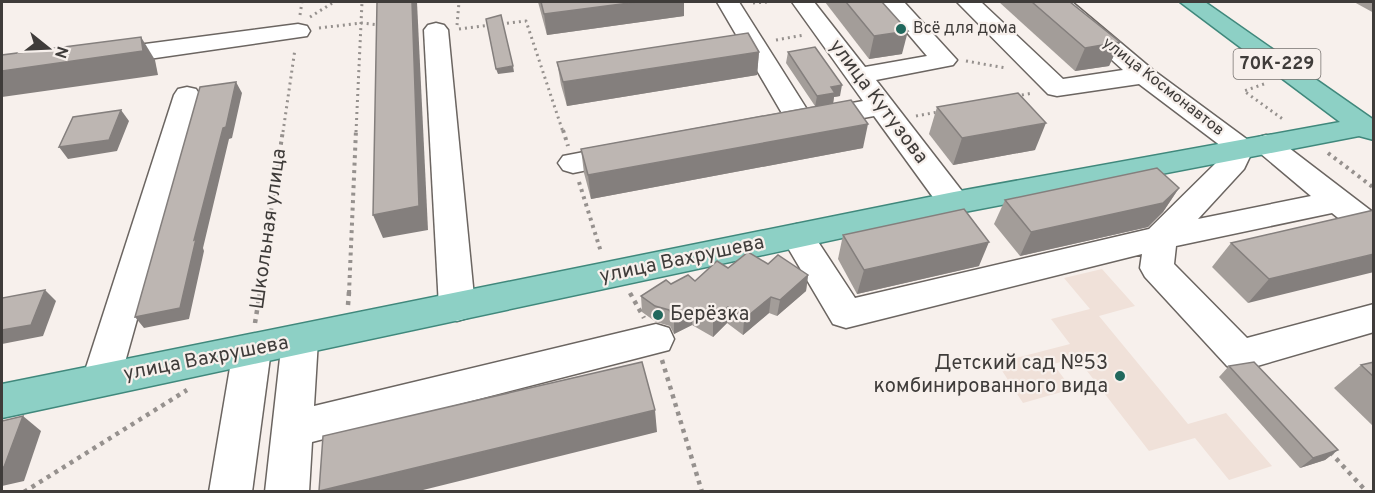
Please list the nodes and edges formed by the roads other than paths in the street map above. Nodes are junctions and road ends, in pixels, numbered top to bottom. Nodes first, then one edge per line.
1 (728, 2) edge
2 (803, 2) edge
3 (892, 2) edge
4 (968, 2) edge
5 (1059, 2) edge
6 (1191, 2) edge
7 (299, 27) road end
8 (436, 30) dead end
9 (84, 61) edge
10 (1144, 75) junction
11 (858, 76) junction
12 (187, 95) dead end
13 (887, 114) junction
14 (1370, 127) edge
15 (1253, 145) junction
16 (653, 148) edge
17 (573, 163) road end
18 (1338, 201) junction
19 (954, 203) junction
20 (1374, 230) edge
21 (797, 236) junction
22 (1160, 238) junction
23 (457, 307) junction
24 (1374, 318) edge
25 (656, 339) road end
26 (300, 340) junction
27 (252, 350) junction
28 (101, 380) junction
29 (2, 401) edge
30 (293, 429) junction
31 (230, 492) edge
32 (287, 492) edge

1 - 13 street
2 - 11 street, улица Кутузова
3 - 11 street
4 - 10 street
5 - 10 street, улица Космонавтов
6 - 14 main road, 70К-229
7 - 9 street
8 - 23 street
10 - 15 street, улица Космонавтов
11 - 13 street, улица Кутузова
12 - 28 street
13 - 19 street, улица Кутузова
14 - 15 main road, улица Вахрушева
15 - 18 street, улица Космонавтов
15 - 19 main road, улица Вахрушева
15 - 22 street
16 - 17 street
18 - 20 street, улица Космонавтов
18 - 22 street
19 - 21 main road, улица Вахрушева
21 - 22 street
21 - 23 main road, улица Вахрушева
22 - 24 street
23 - 26 main road, улица Вахрушева
25 - 30 street
26 - 27 main road, улица Вахрушева
26 - 30 street
27 - 28 main road, улица Вахрушева
27 - 31 street
28 - 29 main road, улица Вахрушева
30 - 32 street

